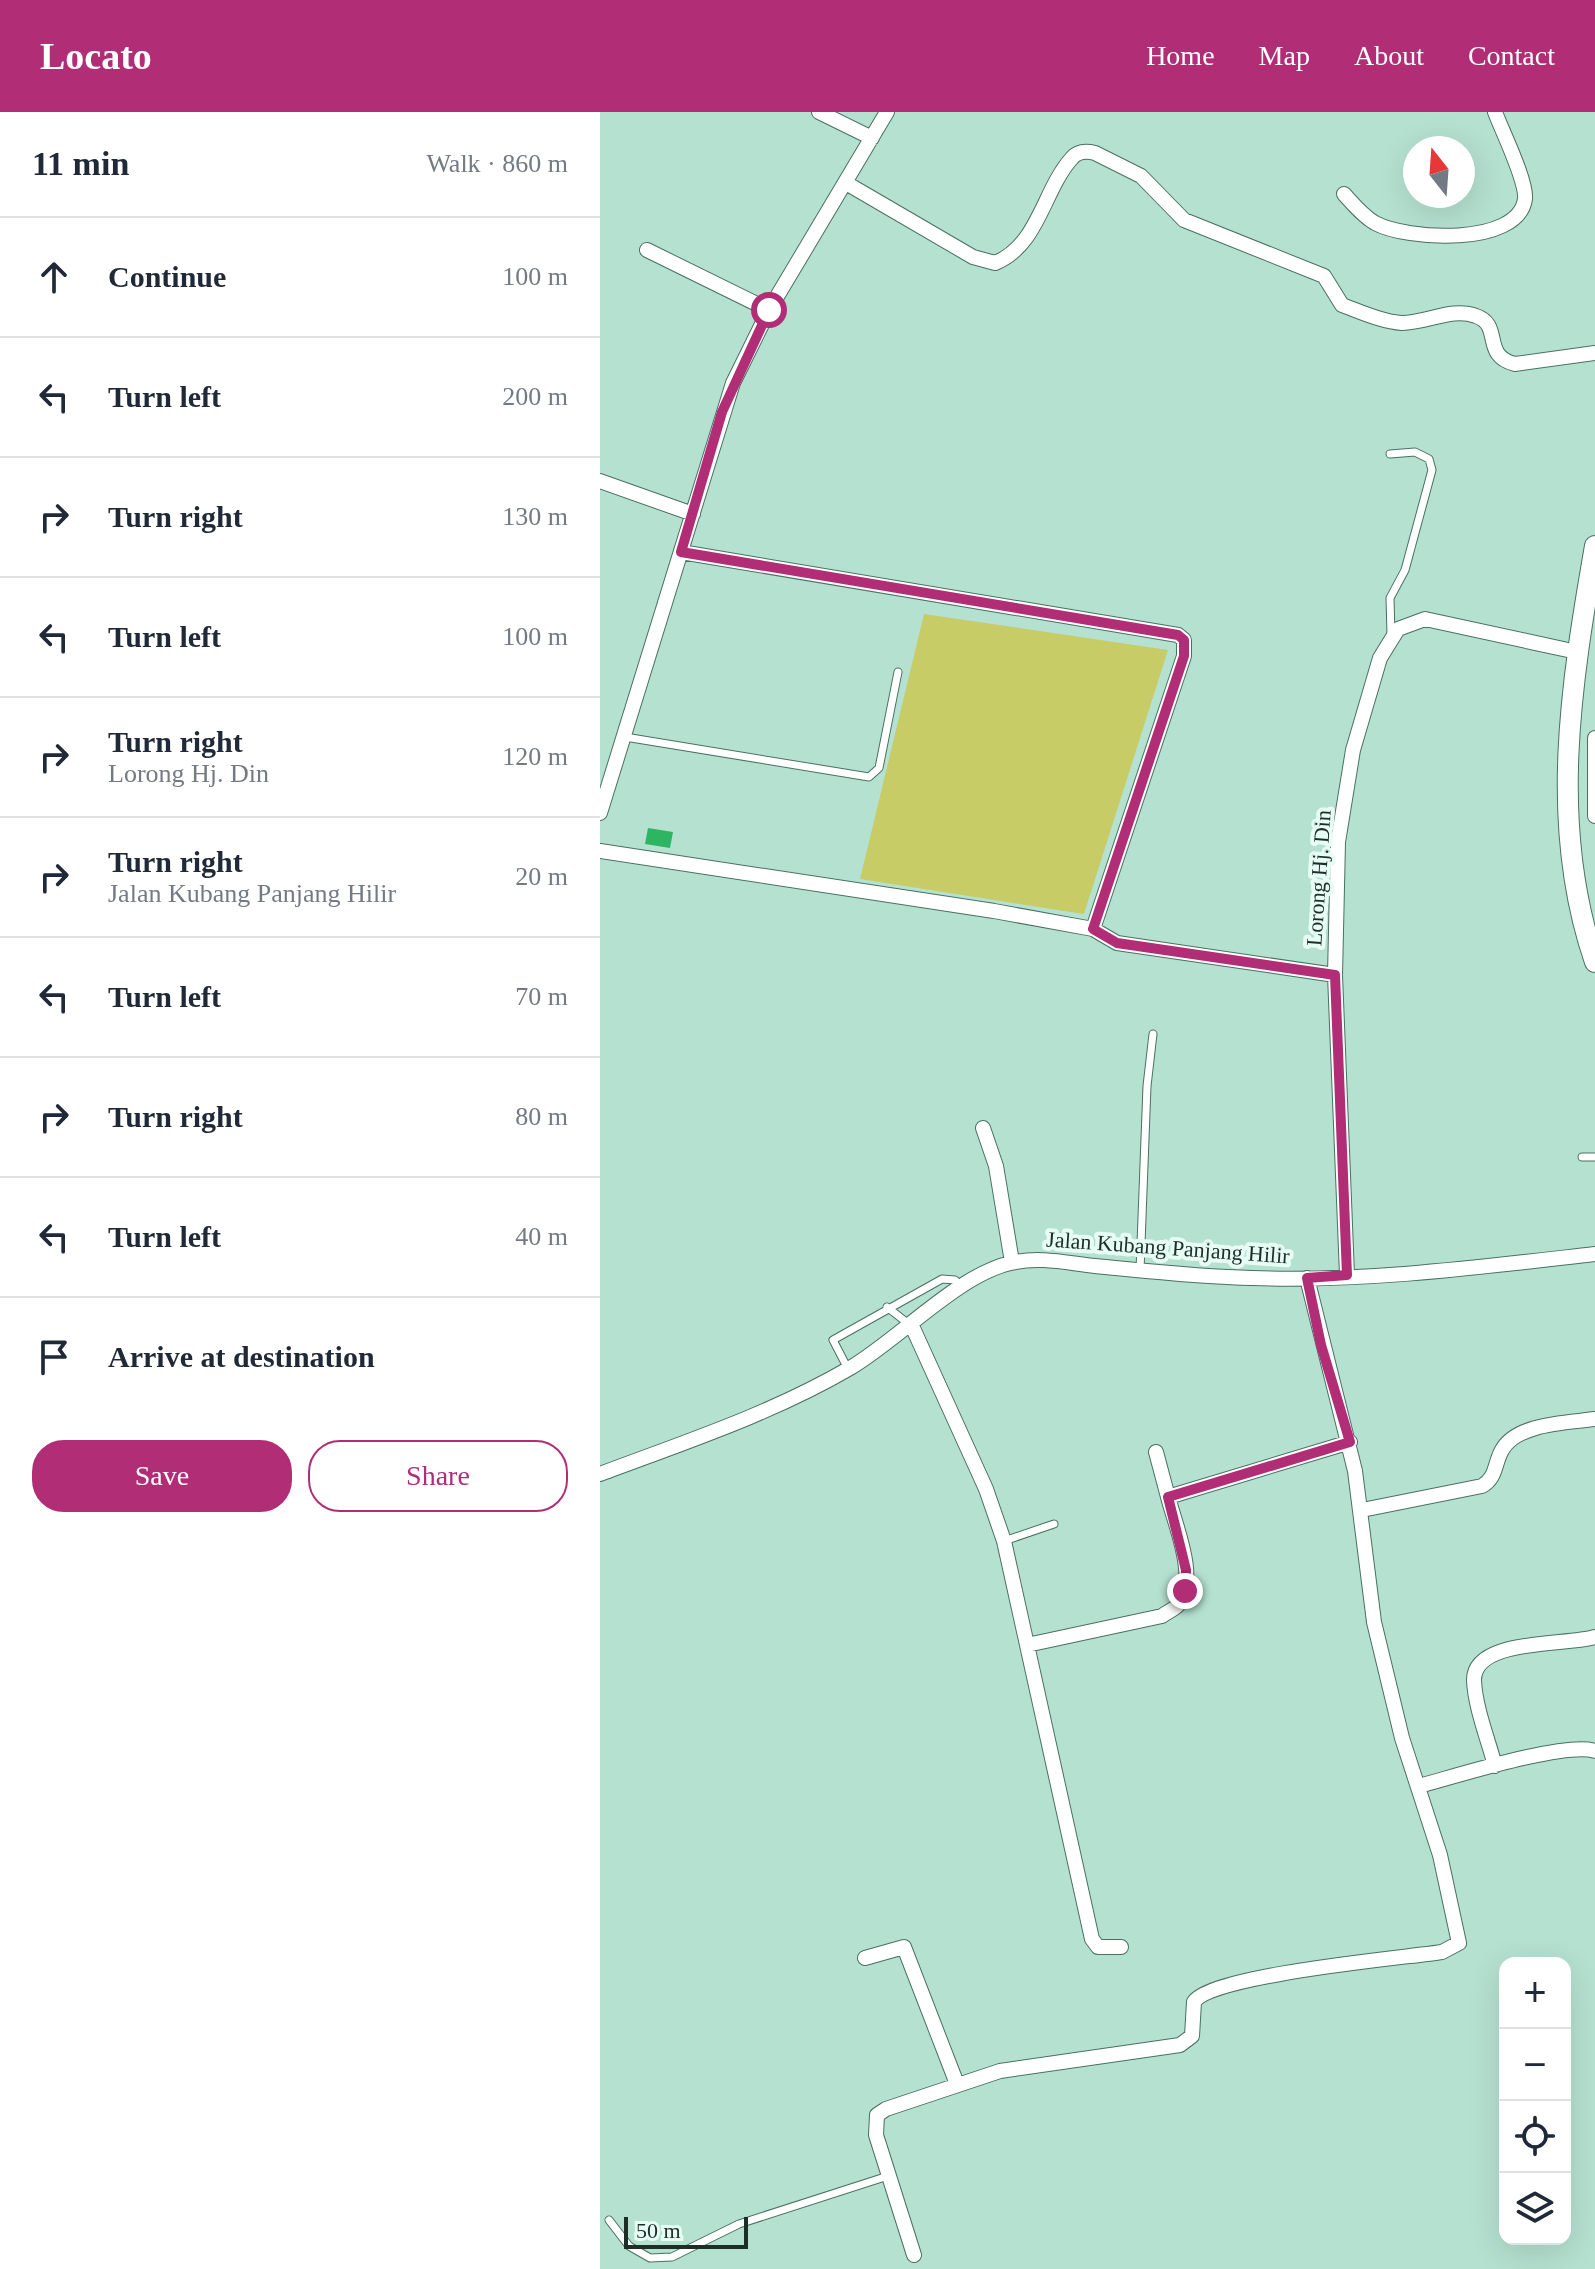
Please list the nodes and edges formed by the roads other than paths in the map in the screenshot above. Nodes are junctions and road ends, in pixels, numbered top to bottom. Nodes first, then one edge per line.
1 (819, 112) edge
2 (887, 112) edge
3 (1495, 112) edge
4 (872, 138) junction
5 (846, 183) junction
6 (1344, 194) dead end
7 (647, 250) dead end
8 (769, 310) junction
9 (1595, 353) edge
10 (1390, 454) dead end
11 (600, 481) edge
12 (693, 514) junction
13 (1595, 546) edge
14 (681, 552) junction
15 (1391, 635) junction
16 (1577, 652) junction
17 (898, 672) dead end
18 (625, 737) junction
19 (1595, 738) edge
20 (1595, 808) edge
21 (600, 813) edge
22 (600, 851) edge
23 (1093, 929) junction
24 (1595, 962) edge
25 (1335, 975) junction
26 (1153, 1034) dead end
27 (983, 1128) dead end
28 (1582, 1157) dead end
29 (1595, 1157) edge
30 (1595, 1254) edge
31 (1012, 1262) junction
32 (1140, 1270) junction
33 (1347, 1275) junction
34 (1307, 1278) junction
35 (962, 1287) junction
36 (887, 1307) junction
37 (912, 1326) junction
38 (848, 1369) junction
39 (1595, 1419) edge
40 (1350, 1442) junction
41 (1156, 1452) dead end
42 (600, 1474) edge
43 (1168, 1497) junction
44 (1362, 1510) junction
45 (1054, 1524) dead end
46 (1004, 1541) junction
47 (1595, 1637) edge
48 (1027, 1645) junction
49 (1595, 1751) edge
50 (1495, 1766) junction
51 (1419, 1786) junction
52 (1121, 1947) dead end
53 (865, 1958) dead end
54 (957, 2084) junction
55 (889, 2176) junction
56 (609, 2220) dead end
57 (914, 2255) dead end

1 - 4 street
2 - 4 street
3 - 6 street
4 - 5 street
5 - 8 street
5 - 9 street
7 - 8 street
8 - 12 street
10 - 15 lane
11 - 12 street
12 - 14 street
13 - 16 main road
14 - 18 street
14 - 23 street
15 - 16 street
15 - 25 street, Lorong Hj. Din
16 - 24 main road
17 - 18 lane
18 - 21 street
19 - 20 street
22 - 23 street
23 - 25 street
25 - 33 street, Lorong Hj. Din
26 - 32 lane
27 - 31 street
28 - 29 lane
30 - 33 street, Jalan Kubang Panjang Hilir
31 - 32 street, Jalan Kubang Panjang Hilir
31 - 35 street, Jalan Kubang Panjang Hilir
32 - 34 street, Jalan Kubang Panjang Hilir
33 - 34 street, Jalan Kubang Panjang Hilir
34 - 40 street
35 - 36 lane
35 - 37 street, Jalan Kubang Panjang Hilir
36 - 37 lane
36 - 38 lane
37 - 38 street, Jalan Kubang Panjang Hilir
37 - 46 street
38 - 42 street, Jalan Kubang Panjang Hilir
39 - 44 street
40 - 43 street
40 - 44 street
41 - 43 street
43 - 48 street
44 - 51 street
45 - 46 lane
46 - 48 street
47 - 50 street
48 - 52 street
49 - 50 street
50 - 51 street
51 - 54 street
53 - 54 street
54 - 55 street
55 - 56 lane
55 - 57 street

